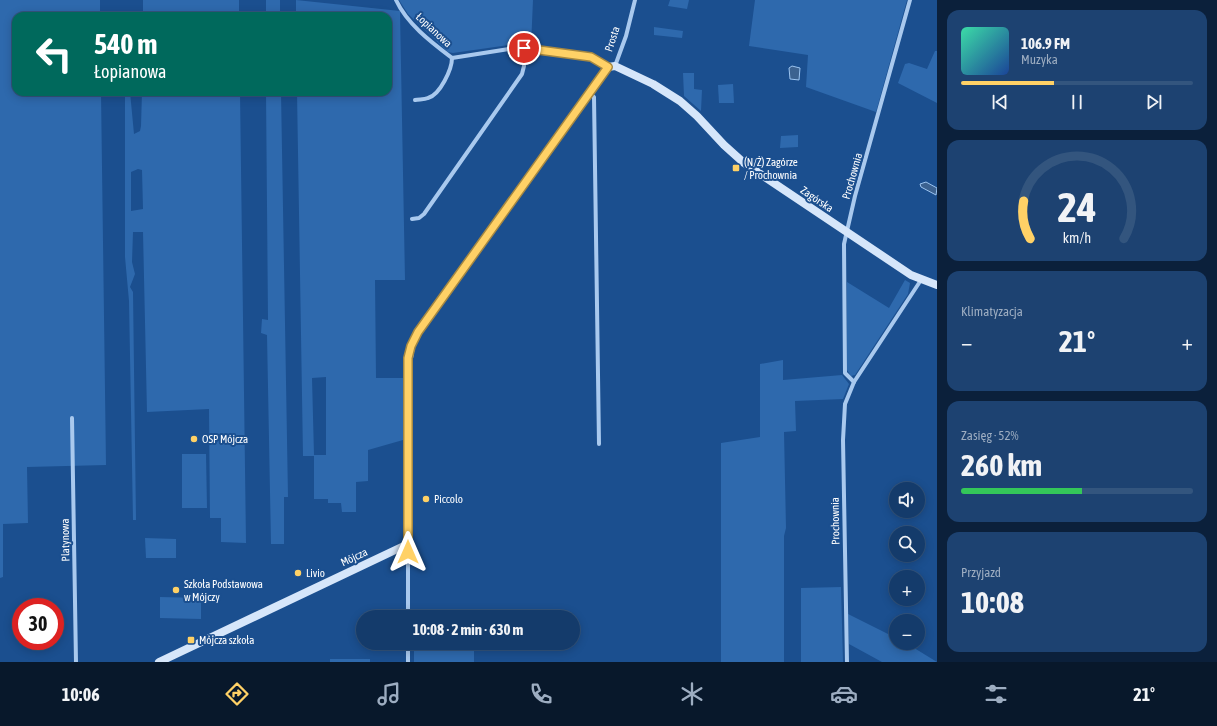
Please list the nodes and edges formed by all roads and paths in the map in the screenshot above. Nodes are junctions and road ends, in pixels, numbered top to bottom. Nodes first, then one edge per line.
1 (396, 0) edge
2 (635, 0) edge
3 (910, 0) edge
4 (524, 48) junction
5 (452, 58) junction
6 (612, 66) junction
7 (590, 93) junction
8 (415, 100) dead end
9 (412, 219) dead end
10 (847, 232) junction
11 (921, 280) junction
12 (937, 286) edge
13 (854, 382) junction
14 (72, 418) dead end
15 (600, 444) dead end
16 (408, 544) junction
17 (408, 610) edge
18 (408, 650) edge
19 (76, 662) edge
20 (159, 662) edge
21 (408, 662) edge
22 (847, 662) edge

1 - 5 street, Łopianowa
2 - 6 street, Prosta
3 - 10 street, Prochownia
4 - 5 street, Łopianowa
4 - 6 street, Łopianowa
4 - 9 street
5 - 8 street
6 - 7 street, Prosta
6 - 10 street, Zagórska
7 - 15 street
7 - 16 street, Prosta
10 - 11 street, Zagórska
10 - 13 street, Prochownia
11 - 12 street, Zagórska
11 - 13 street, Prochownia
13 - 22 street, Prochownia
14 - 19 street, Platynowa
16 - 17 street, Prosta
16 - 20 street, Mójcza
18 - 21 street

